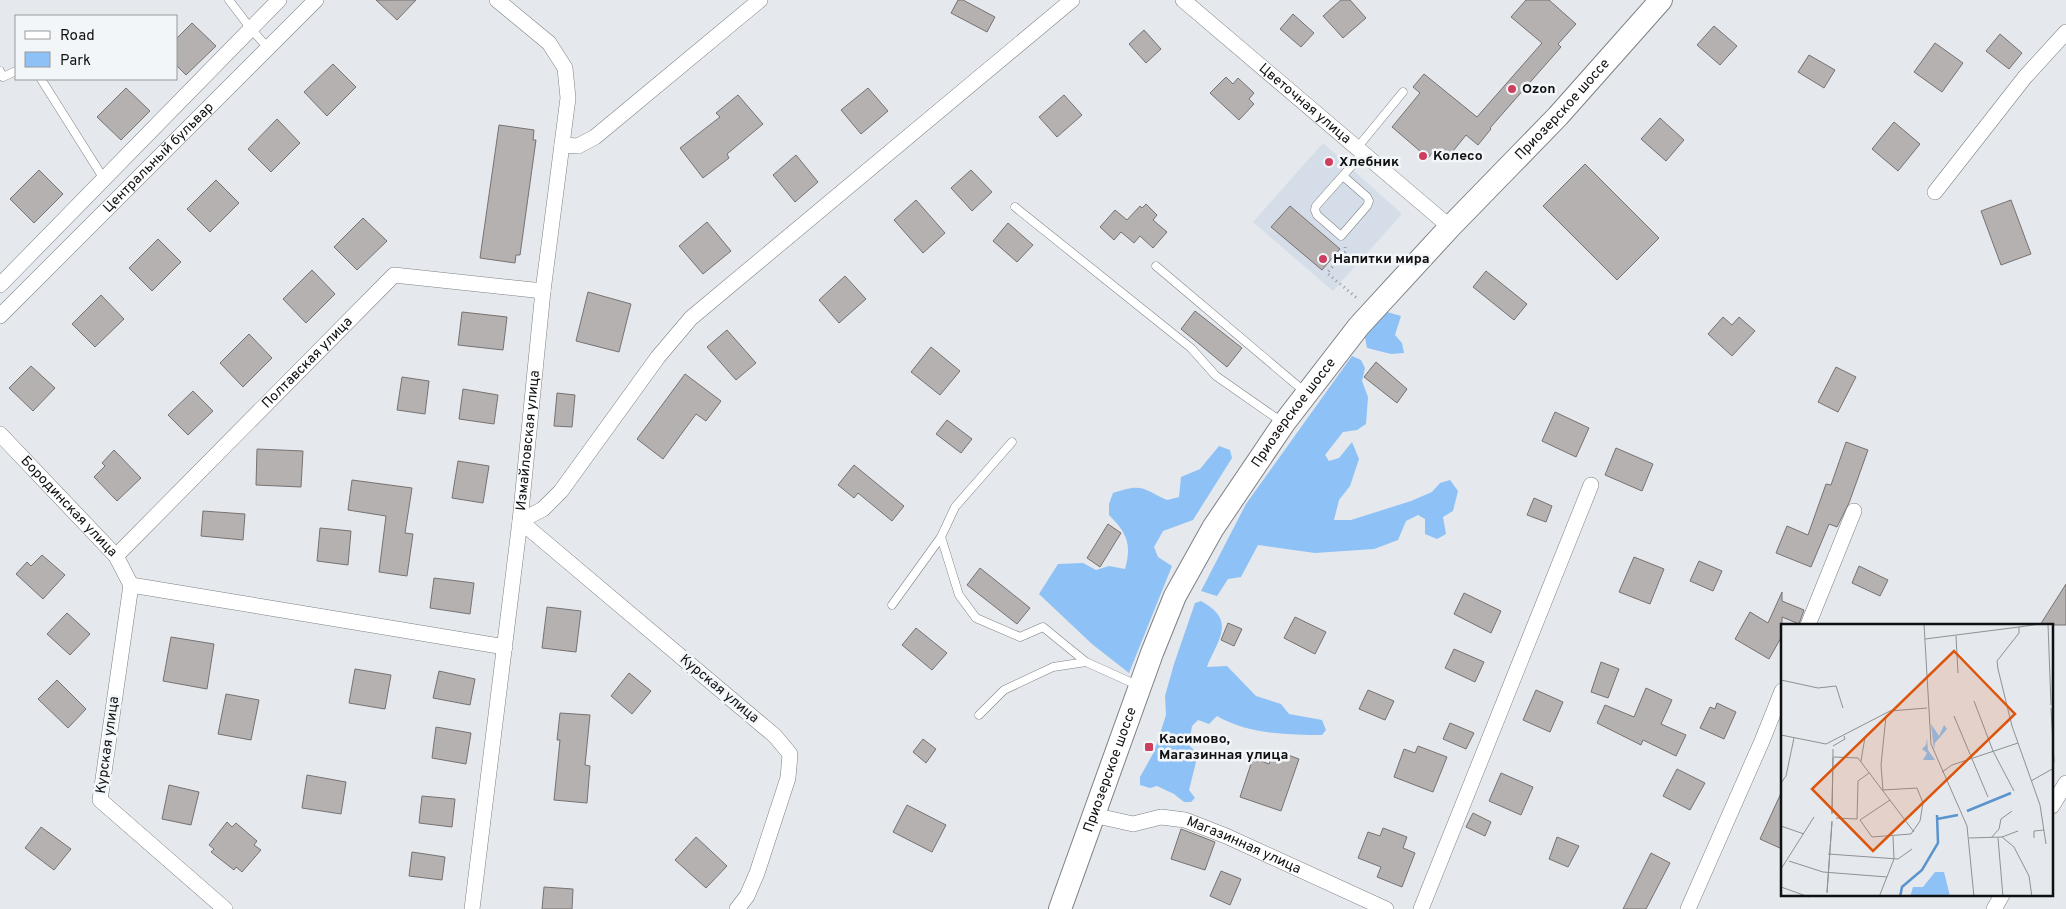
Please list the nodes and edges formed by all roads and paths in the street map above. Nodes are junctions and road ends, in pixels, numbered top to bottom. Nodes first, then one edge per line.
1 (228, 0) edge
2 (279, 0) edge
3 (316, 0) edge
4 (497, 0) edge
5 (760, 0) edge
6 (1072, 0) edge
7 (1183, 0) edge
8 (1661, 0) edge
9 (250, 29) junction
10 (2066, 32) edge
11 (268, 48) junction
12 (0, 71) edge
13 (15, 72) edge
14 (42, 80) edge
15 (1404, 92) dead end
16 (562, 145) junction
17 (1360, 150) junction
18 (1343, 176) junction
19 (104, 179) junction
20 (1935, 192) dead end
21 (1015, 207) dead end
22 (1450, 227) junction
23 (1341, 236) junction
24 (1156, 266) dead end
25 (0, 285) edge
26 (543, 291) junction
27 (1372, 311) junction
28 (0, 316) edge
29 (1306, 393) junction
30 (1284, 423) junction
31 (0, 434) edge
32 (1012, 442) dead end
33 (1591, 485) dead end
34 (1854, 512) dead end
35 (520, 521) junction
36 (941, 537) junction
37 (116, 556) junction
38 (131, 585) junction
39 (892, 605) dead end
40 (1808, 624) edge
41 (505, 647) junction
42 (1086, 662) junction
43 (1139, 686) junction
44 (1781, 694) edge
45 (979, 715) dead end
46 (2066, 782) edge
47 (2054, 803) edge
48 (1093, 815) junction
49 (2001, 896) edge
50 (225, 909) edge
51 (472, 909) edge
52 (737, 909) edge
53 (1060, 909) edge
54 (1386, 909) edge
55 (1421, 909) edge
56 (1688, 909) edge
57 (1994, 909) edge

1 - 9 lane
2 - 9 street, Центральный бульвар
3 - 11 street, Центральный бульвар
4 - 16 street, Измайловская улица
5 - 16 street
6 - 35 street
7 - 17 street, Цветочная улица
8 - 22 main road, Приозерское шоссе
9 - 11 lane
9 - 19 street, Центральный бульвар
10 - 20 street
11 - 28 street, Центральный бульвар
12 - 13 lane
14 - 19 lane
15 - 17 lane
16 - 26 street, Измайловская улица
17 - 18 lane
17 - 22 street, Цветочная улица
18 - 23 lane
18 - 23 lane
19 - 25 street, Центральный бульвар
21 - 30 lane
22 - 27 main road, Приозерское шоссе
23 - 27 path
24 - 29 lane
26 - 35 street, Измайловская улица
26 - 37 street, Полтавская улица
27 - 29 main road, Приозерское шоссе
29 - 30 main road, Приозерское шоссе
30 - 43 main road, Приозерское шоссе
31 - 37 street, Бородинская улица
32 - 36 lane
33 - 55 street
34 - 40 street
35 - 41 street, Измайловская улица
35 - 52 street, Курская улица
36 - 39 lane
36 - 42 lane
37 - 38 street, Бородинская улица
38 - 41 street
38 - 50 street, Курская улица
41 - 51 street, Измайловская улица
42 - 43 lane
42 - 45 lane
43 - 48 main road, Приозерское шоссе
44 - 56 street
46 - 47 street
48 - 53 main road, Приозерское шоссе
48 - 54 street, Магазинная улица
49 - 57 street

